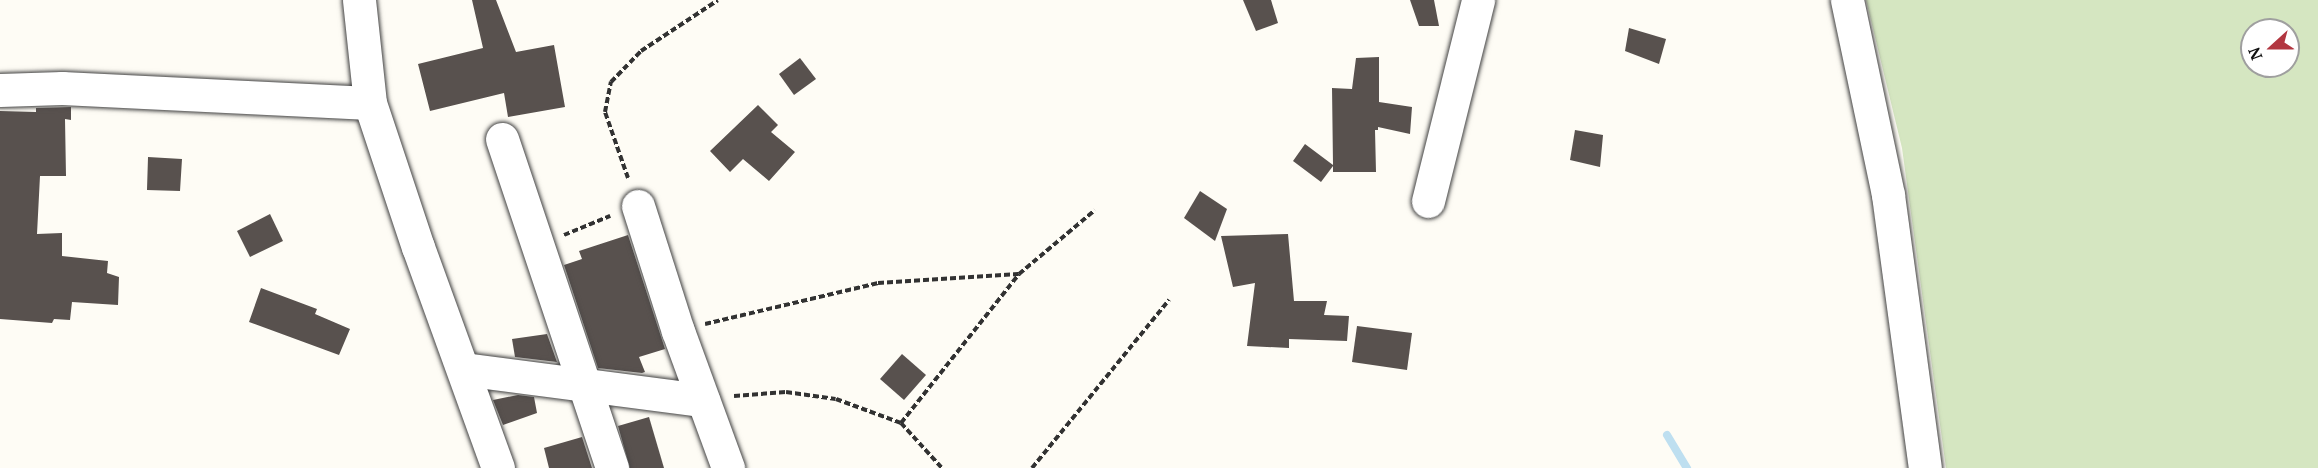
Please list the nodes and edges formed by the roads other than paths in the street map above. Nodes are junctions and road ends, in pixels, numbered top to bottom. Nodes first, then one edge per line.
1 (359, 0) edge
2 (1479, 0) edge
3 (1847, 0) edge
4 (0, 90) edge
5 (370, 104) junction
6 (502, 139) dead end
7 (1428, 201) dead end
8 (638, 206) road end
9 (463, 369) junction
10 (583, 386) junction
11 (703, 400) junction
12 (498, 468) edge
13 (612, 468) edge
14 (728, 468) edge
15 (1925, 468) edge

1 - 5 street
2 - 7 street
3 - 15 street
4 - 5 street
5 - 9 street
6 - 10 street
8 - 11 street
9 - 10 street
9 - 12 street
10 - 11 street
10 - 13 street
11 - 14 street

